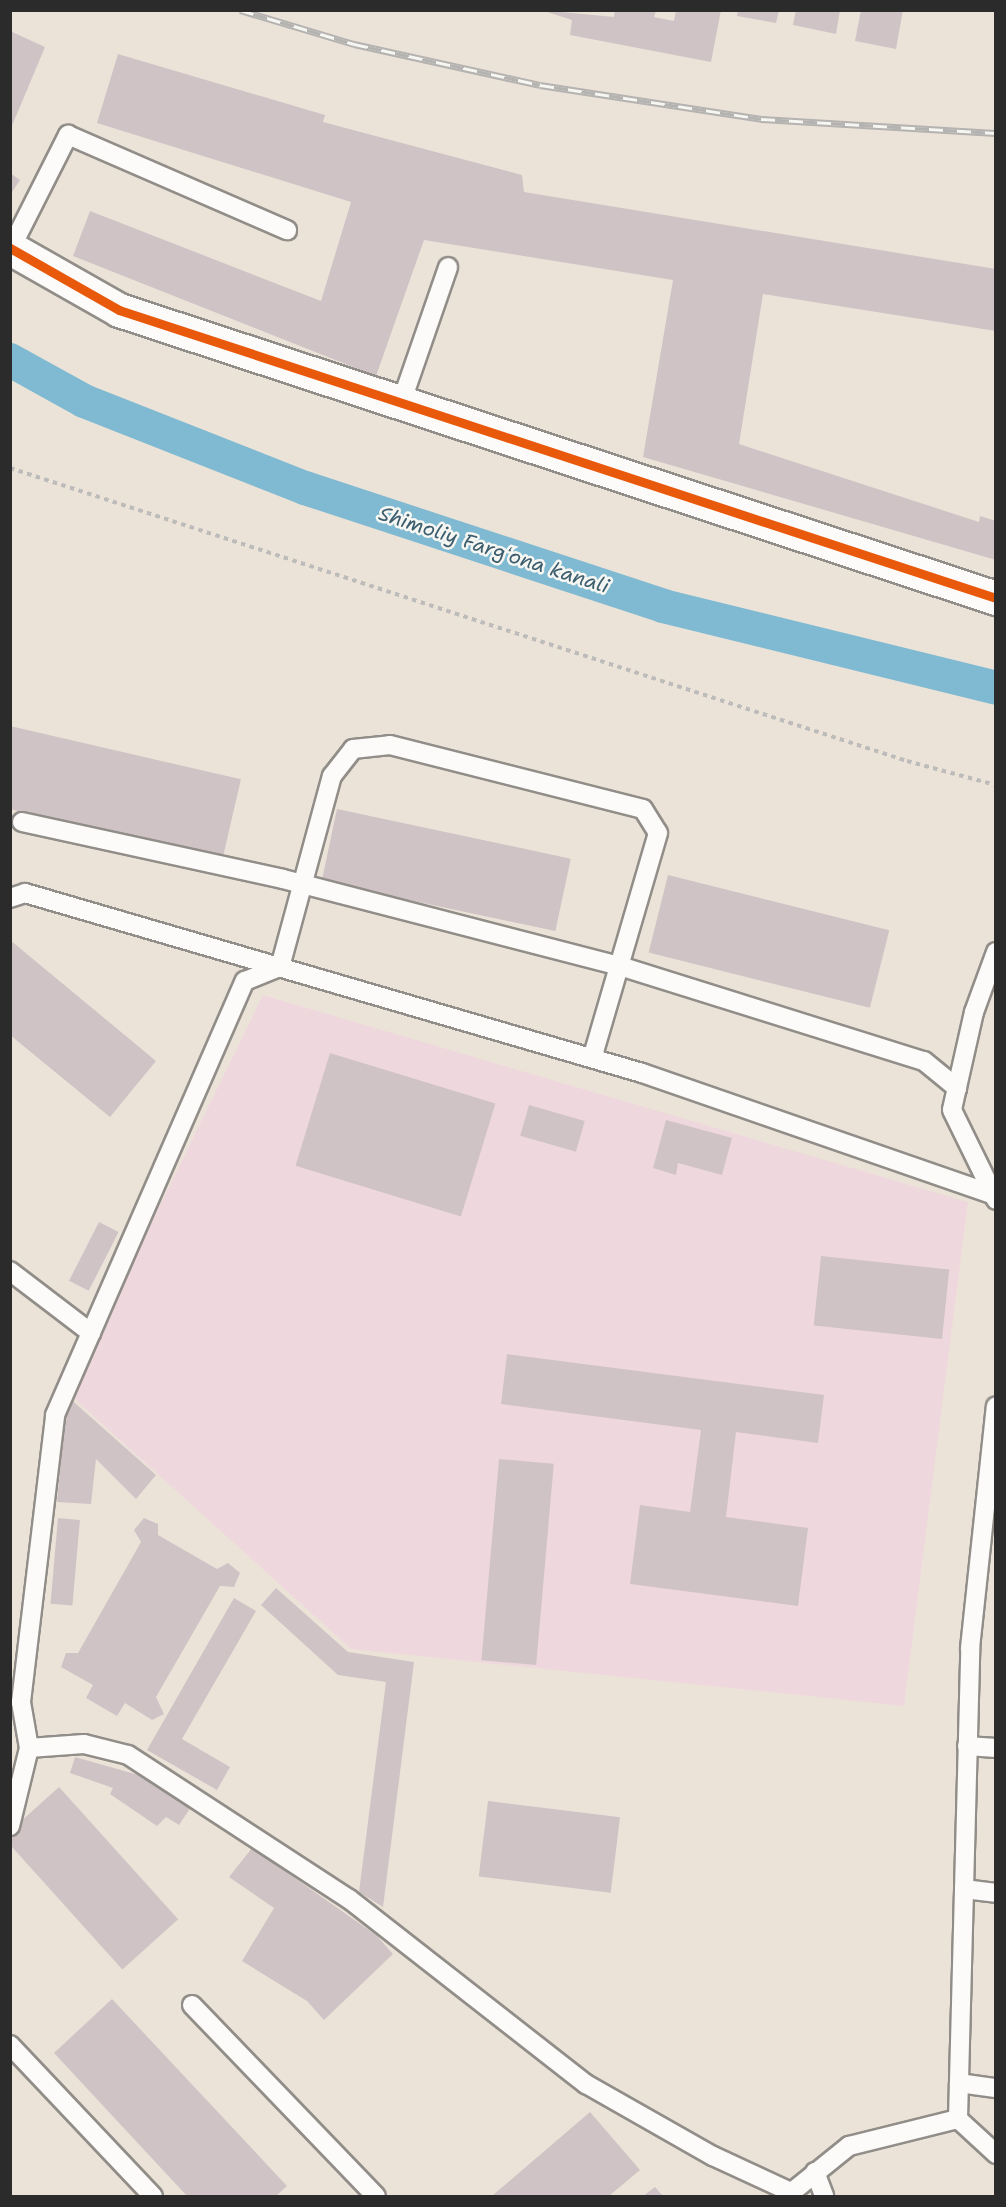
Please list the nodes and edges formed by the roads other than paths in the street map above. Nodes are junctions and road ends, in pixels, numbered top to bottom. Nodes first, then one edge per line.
1 (288, 230) dead end
2 (10, 248) edge
3 (448, 267) dead end
4 (400, 406) junction
5 (996, 598) edge
6 (22, 822) dead end
7 (304, 885) junction
8 (10, 898) edge
9 (996, 952) edge
10 (620, 966) junction
11 (280, 967) junction
12 (592, 1058) junction
13 (957, 1088) junction
14 (995, 1195) edge
15 (996, 1200) edge
16 (10, 1271) edge
17 (91, 1333) junction
18 (996, 1406) edge
19 (991, 1501) edge
20 (10, 1729) edge
21 (967, 1746) junction
22 (29, 1748) junction
23 (996, 1748) edge
24 (10, 1826) edge
25 (964, 1889) junction
26 (996, 1893) edge
27 (192, 2005) dead end
28 (10, 2045) edge
29 (959, 2084) junction
30 (996, 2088) edge
31 (958, 2119) junction
32 (996, 2154) edge
33 (815, 2172) junction
34 (789, 2194) edge
35 (153, 2196) edge
36 (376, 2196) edge
37 (824, 2196) edge

1 - 2 lane
2 - 4 street
3 - 4 lane
4 - 5 street
6 - 7 lane
7 - 10 lane
7 - 10 lane
7 - 11 lane
8 - 11 lane
9 - 13 lane
10 - 12 lane
10 - 13 lane
11 - 12 lane
11 - 17 lane
12 - 14 lane
13 - 14 lane
14 - 15 lane
16 - 17 lane
17 - 22 lane
18 - 19 lane
19 - 21 lane
20 - 22 lane
21 - 23 lane
21 - 25 lane
22 - 24 lane
22 - 34 lane
25 - 26 lane
25 - 29 lane
27 - 36 lane
28 - 35 lane
29 - 30 lane
29 - 31 lane
31 - 32 lane
31 - 33 lane
33 - 34 lane
33 - 37 lane

